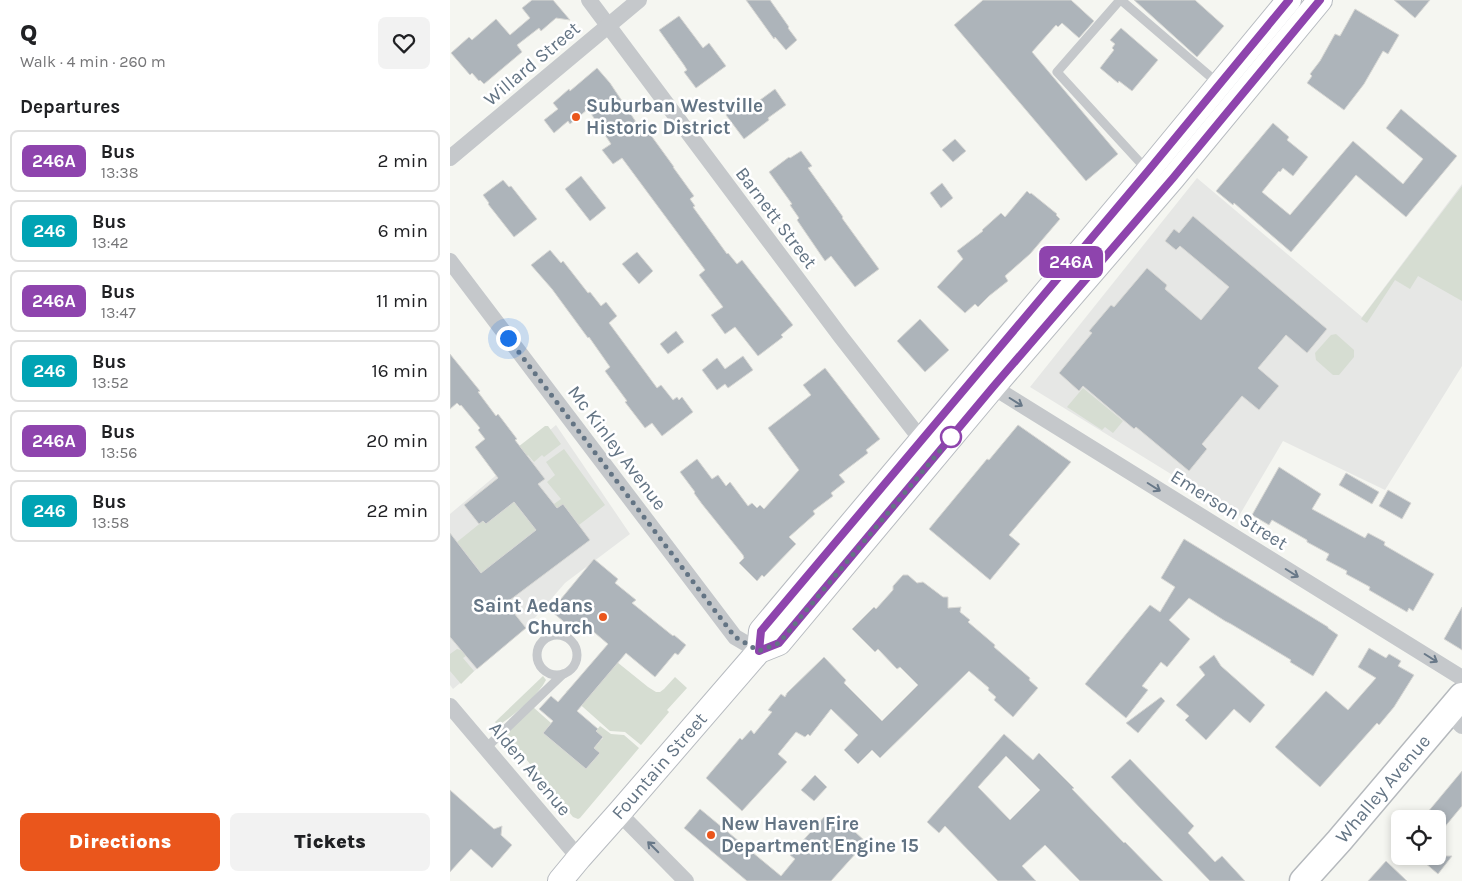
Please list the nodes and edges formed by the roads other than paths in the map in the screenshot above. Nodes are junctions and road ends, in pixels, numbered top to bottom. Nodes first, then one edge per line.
1 (589, 0) edge
2 (639, 0) edge
3 (1120, 0) edge
4 (1289, 0) edge
5 (1320, 0) edge
6 (1271, 22) junction
7 (608, 26) junction
8 (1289, 37) junction
9 (1220, 84) junction
10 (450, 158) edge
11 (1148, 171) junction
12 (1130, 210) junction
13 (450, 261) edge
14 (984, 381) junction
15 (928, 448) junction
16 (759, 651) junction
17 (563, 674) junction
18 (1462, 678) edge
19 (450, 706) edge
20 (1458, 712) edge
21 (486, 748) junction
22 (619, 813) junction
23 (578, 858) junction
24 (1312, 875) edge
25 (560, 881) edge
26 (686, 881) edge

1 - 7 street, Barnett Street
2 - 7 street, Willard Street
3 - 9 lane
3 - 11 lane
4 - 6 main road, Fountain Street
5 - 8 main road, Fountain Street
6 - 8 main road
6 - 9 main road, Fountain Street
7 - 10 street, Willard Street
7 - 15 street, Barnett Street
8 - 12 main road, Fountain Street
9 - 11 main road, Fountain Street
11 - 12 main road, Fountain Street
12 - 14 main road, Fountain Street
13 - 16 street, Mc Kinley Avenue
14 - 15 main road, Fountain Street
14 -> 18 street, Emerson Street
15 - 16 main road, Fountain Street
16 - 22 main road, Fountain Street
17 - 17 lane
17 - 21 lane
19 - 21 street, Alden Avenue
20 - 24 main road, Whalley Avenue
21 - 23 street, Alden Avenue
22 - 23 main road, Fountain Street
26 -> 22 street
23 - 25 main road, Fountain Street

